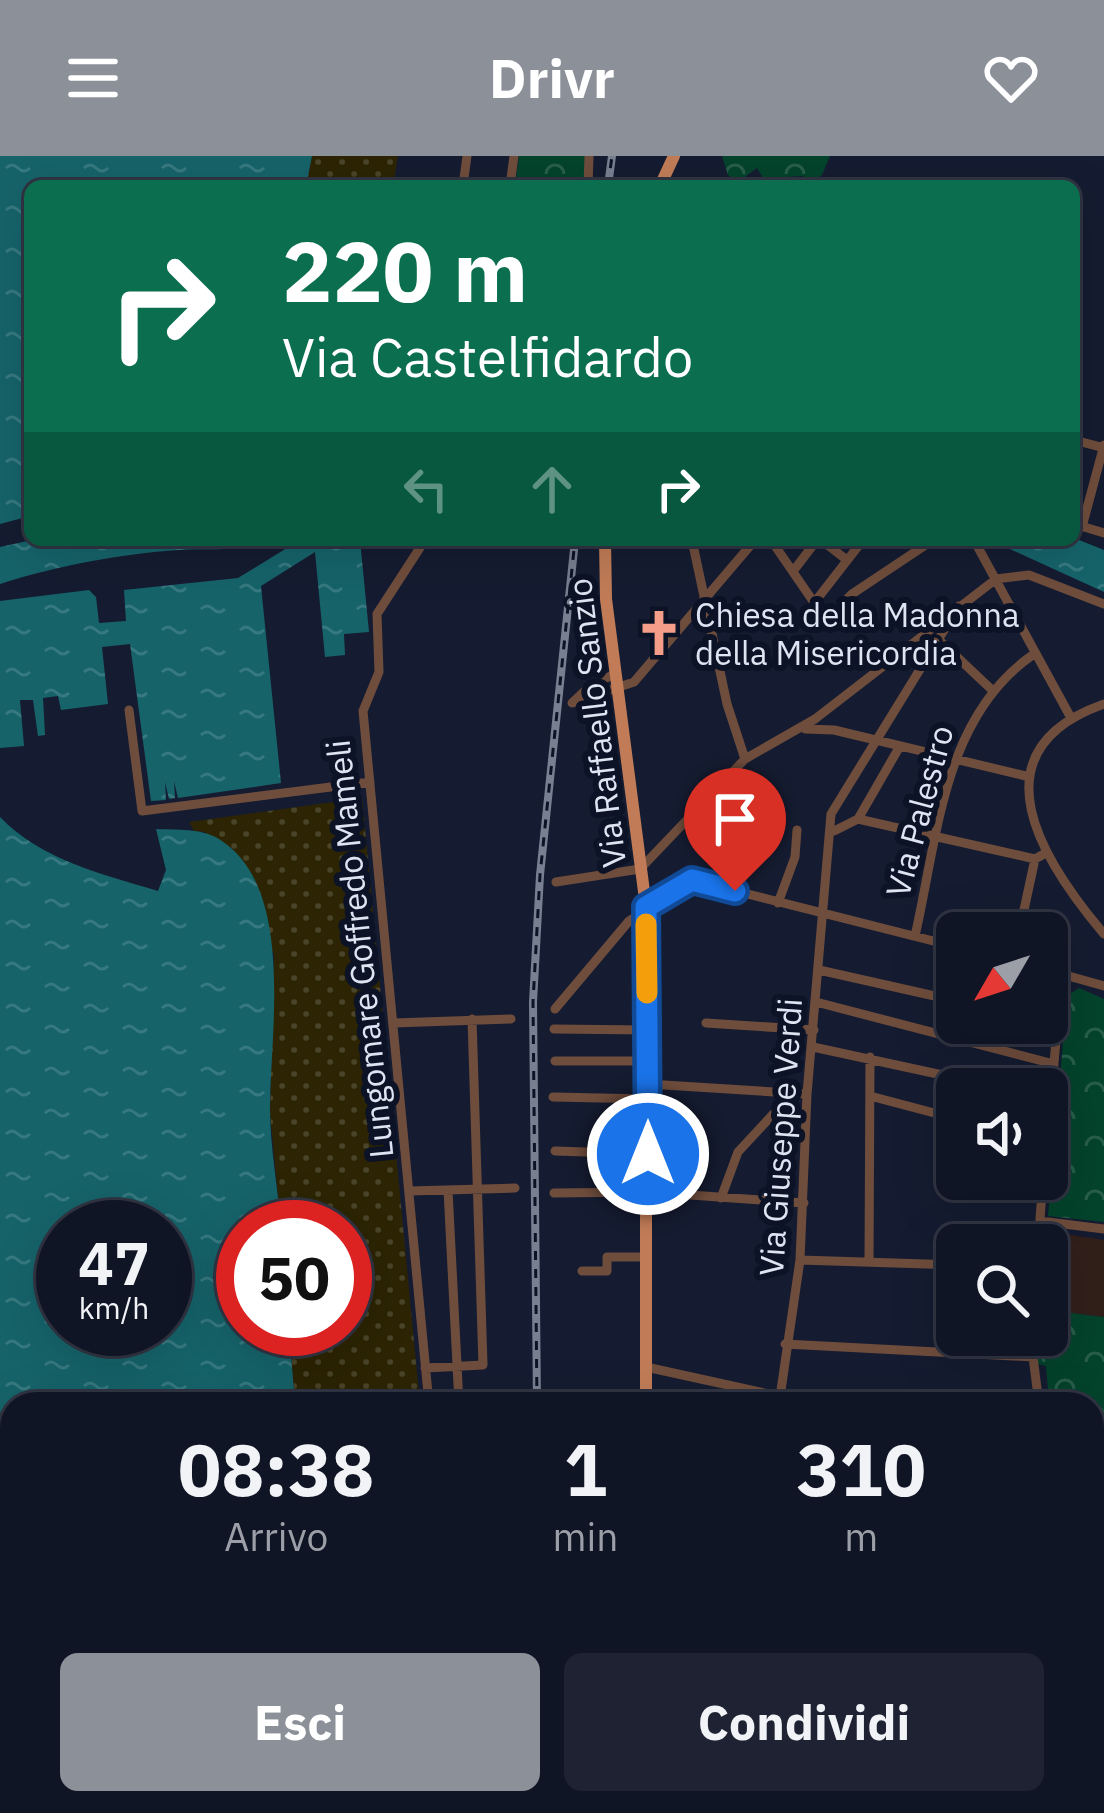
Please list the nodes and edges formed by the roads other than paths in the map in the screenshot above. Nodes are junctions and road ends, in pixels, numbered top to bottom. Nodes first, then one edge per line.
1 (1104, 447) edge
2 (1080, 519) edge
3 (421, 546) edge
4 (605, 546) edge
5 (694, 546) edge
6 (746, 546) edge
7 (781, 546) edge
8 (814, 546) edge
9 (827, 546) edge
10 (858, 546) edge
11 (924, 546) edge
12 (977, 546) edge
13 (847, 560) junction
14 (794, 569) junction
15 (996, 579) junction
16 (707, 595) junction
17 (814, 603) junction
18 (1104, 604) edge
19 (959, 606) junction
20 (919, 636) junction
21 (938, 639) junction
22 (930, 650) junction
23 (1034, 654) junction
24 (615, 674) junction
25 (991, 689) junction
26 (617, 690) junction
27 (1104, 704) edge
28 (831, 708) junction
29 (128, 710) dead end
30 (1071, 718) junction
31 (800, 729) junction
32 (834, 730) junction
33 (873, 739) junction
34 (900, 746) junction
35 (745, 759) junction
36 (956, 759) junction
37 (1030, 777) junction
38 (370, 782) junction
39 (858, 819) junction
40 (797, 830) dead end
41 (834, 831) junction
42 (938, 838) junction
43 (636, 841) junction
44 (664, 843) junction
45 (1039, 856) junction
46 (640, 869) junction
47 (556, 882) dead end
48 (778, 903) junction
49 (646, 907) junction
50 (825, 911) junction
51 (1024, 912) edge
52 (1104, 934) edge
53 (915, 936) junction
54 (936, 941) edge
55 (819, 970) junction
56 (1068, 976) edge
57 (1104, 986) edge
58 (936, 995) edge
59 (816, 1002) junction
60 (555, 1009) dead end
61 (472, 1019) junction
62 (512, 1019) dead end
63 (394, 1023) junction
64 (706, 1023) dead end
65 (554, 1029) dead end
66 (648, 1030) junction
67 (814, 1030) junction
68 (1052, 1044) edge
69 (813, 1047) junction
70 (870, 1057) junction
71 (555, 1061) dead end
72 (648, 1061) junction
73 (1054, 1064) junction
74 (1053, 1068) edge
75 (936, 1074) edge
76 (648, 1084) junction
77 (807, 1094) junction
78 (790, 1096) junction
79 (870, 1096) junction
80 (554, 1097) dead end
81 (648, 1099) junction
82 (936, 1113) edge
83 (555, 1151) dead end
84 (648, 1154) junction
85 (515, 1188) dead end
86 (476, 1189) junction
87 (448, 1190) junction
88 (410, 1192) junction
89 (648, 1192) junction
90 (554, 1193) dead end
91 (721, 1198) junction
92 (1042, 1200) edge
93 (804, 1203) junction
94 (1040, 1221) junction
95 (1040, 1224) edge
96 (1104, 1228) edge
97 (647, 1257) junction
98 (800, 1260) junction
99 (869, 1262) junction
100 (936, 1264) edge
101 (582, 1271) dead end
102 (785, 1344) junction
103 (456, 1366) junction
104 (646, 1367) junction
105 (425, 1368) junction
106 (428, 1392) edge
107 (458, 1392) edge
108 (646, 1392) edge
109 (746, 1392) edge
110 (779, 1392) edge
111 (1038, 1392) edge

1 - 2 street
3 - 38 street, Lungomare Goffredo Mameli
4 - 24 main road, Via Raffaello Sanzio
5 - 16 street
6 - 16 street
7 - 14 street
8 - 14 street
9 - 13 street
10 - 13 street
11 - 17 street
12 - 15 street
13 - 17 street
14 - 17 street
15 - 18 street
15 - 19 street
15 - 23 street
16 - 26 street
16 - 35 street
19 - 20 street
19 - 21 street, Via Giuseppe Verdi
20 - 22 street
20 - 28 street
21 - 22 street, Via Giuseppe Verdi
21 - 25 street
22 - 33 street, Via Giuseppe Verdi
23 - 25 street, Via Palestro
23 - 30 street
24 - 26 main road, Via Raffaello Sanzio
24 - 26 street
25 - 36 street, Via Palestro
26 - 43 main road, Via Raffaello Sanzio
27 - 30 street
28 - 31 street
28 - 32 street
29 - 38 street
30 - 37 street
31 - 32 street
31 - 35 street
32 - 33 street
33 - 34 street
33 - 41 street, Via Giuseppe Verdi
34 - 36 street
34 - 39 street
35 - 44 street
36 - 37 street
36 - 42 street, Via Palestro
37 - 45 street
38 - 63 street, Lungomare Goffredo Mameli
39 - 41 street
39 - 42 street
40 - 48 street
41 - 50 street, Via Giuseppe Verdi
42 - 45 street
42 - 53 street, Via Palestro
43 - 44 street
43 - 46 main road, Via Raffaello Sanzio
44 - 46 street
45 - 51 street
45 - 52 street
46 - 47 street
46 - 49 main road, Via Raffaello Sanzio
48 - 49 street
48 - 50 street
49 - 60 street
49 - 66 main road, Via Raffaello Sanzio
50 - 53 street
50 - 55 street, Via Giuseppe Verdi
53 - 54 street
55 - 58 street
55 - 59 street, Via Giuseppe Verdi
56 - 57 street
59 - 67 street, Via Giuseppe Verdi
59 - 73 street
61 - 62 street
61 - 63 street
61 - 86 street
63 - 88 street, Lungomare Goffredo Mameli
64 - 67 street
65 - 66 street
66 - 72 main road, Via Raffaello Sanzio
67 - 69 street, Via Giuseppe Verdi
68 - 73 street
69 - 70 street
69 - 77 street, Via Giuseppe Verdi
70 - 75 street
70 - 79 street
71 - 72 street
72 - 76 main road, Via Raffaello Sanzio
73 - 74 street
76 - 78 street
76 - 81 main road, Via Raffaello Sanzio
77 - 78 street
77 - 93 street, Via Giuseppe Verdi
78 - 91 street
79 - 82 street
79 - 99 street
80 - 81 street
81 - 84 main road, Via Raffaello Sanzio
83 - 84 street
84 - 89 main road, Via Raffaello Sanzio
85 - 86 street
86 - 87 street
86 - 103 street
87 - 88 street
87 - 103 street
88 - 105 street, Lungomare Goffredo Mameli
89 - 90 street
89 - 91 street
89 - 97 main road, Via Raffaello Sanzio
91 - 93 street
92 - 94 street
93 - 98 street, Via Giuseppe Verdi
94 - 95 street
94 - 96 street
97 - 101 street
97 - 104 main road, Via Raffaello Sanzio
98 - 99 street
98 - 102 street, Via Giuseppe Verdi
99 - 100 street
102 - 110 street, Via Giuseppe Verdi
102 - 111 street
103 - 105 street
103 - 107 street
104 - 108 main road, Via Raffaello Sanzio
104 - 109 street
105 - 106 street, Lungomare Goffredo Mameli

